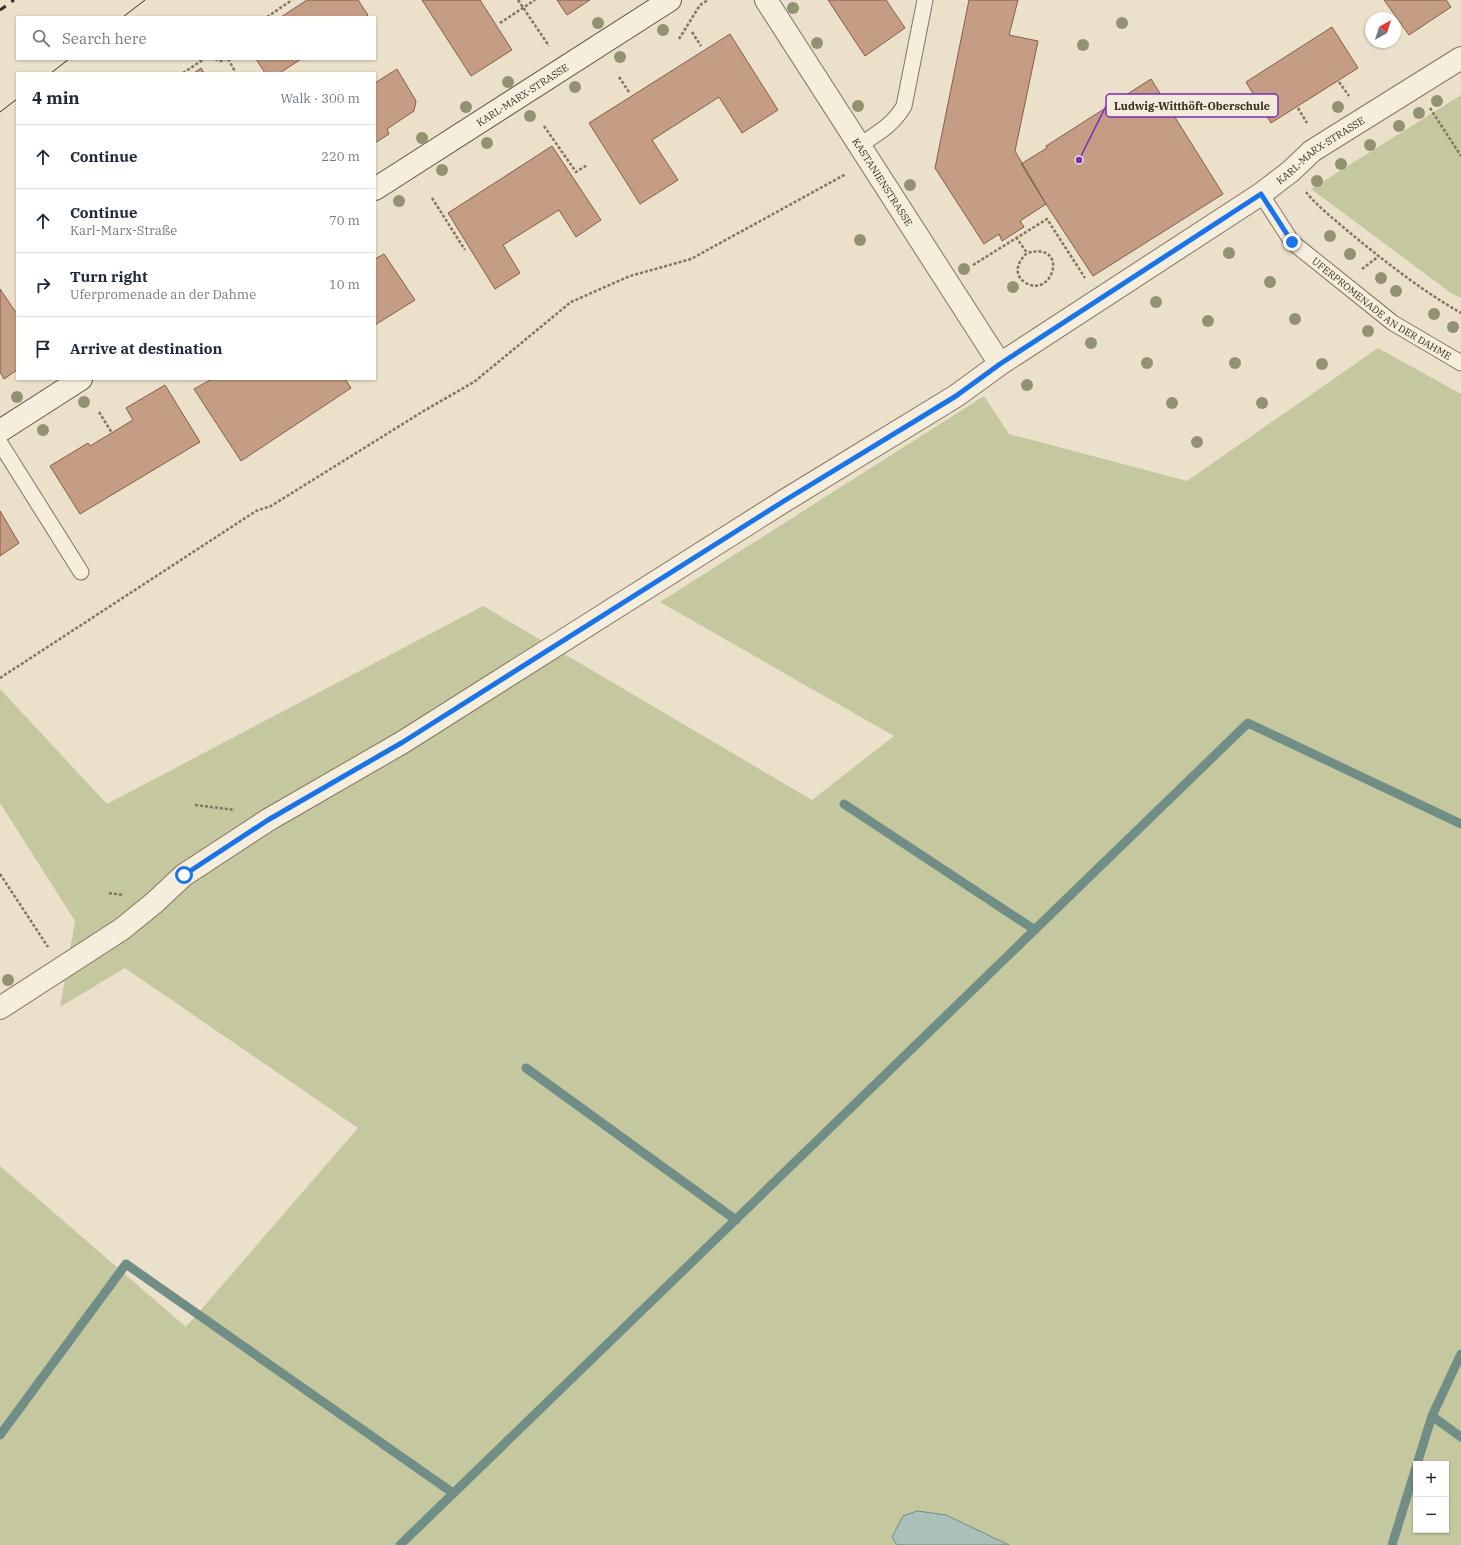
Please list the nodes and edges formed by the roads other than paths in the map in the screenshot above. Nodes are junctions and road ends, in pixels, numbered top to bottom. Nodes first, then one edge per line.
1 (669, 0) edge
2 (766, 0) edge
3 (925, 0) edge
4 (1461, 58) edge
5 (865, 152) junction
6 (376, 188) edge
7 (1261, 194) junction
8 (1461, 362) edge
9 (1000, 364) junction
10 (79, 380) edge
11 (0, 431) edge
12 (0, 443) edge
13 (81, 572) dead end
14 (0, 1008) edge

1 - 6 street, KARL-MARX-STRASSE
2 - 5 street, KASTANIENSTRASSE
3 - 5 lane
4 - 7 street, KARL-MARX-STRASSE
5 - 9 street, KASTANIENSTRASSE
7 - 8 lane, UFERPROMENADE AN DER DAHME
7 - 9 street, KARL-MARX-STRASSE
9 - 14 street, KARL-MARX-STRASSE
10 - 11 street
12 - 13 lane

